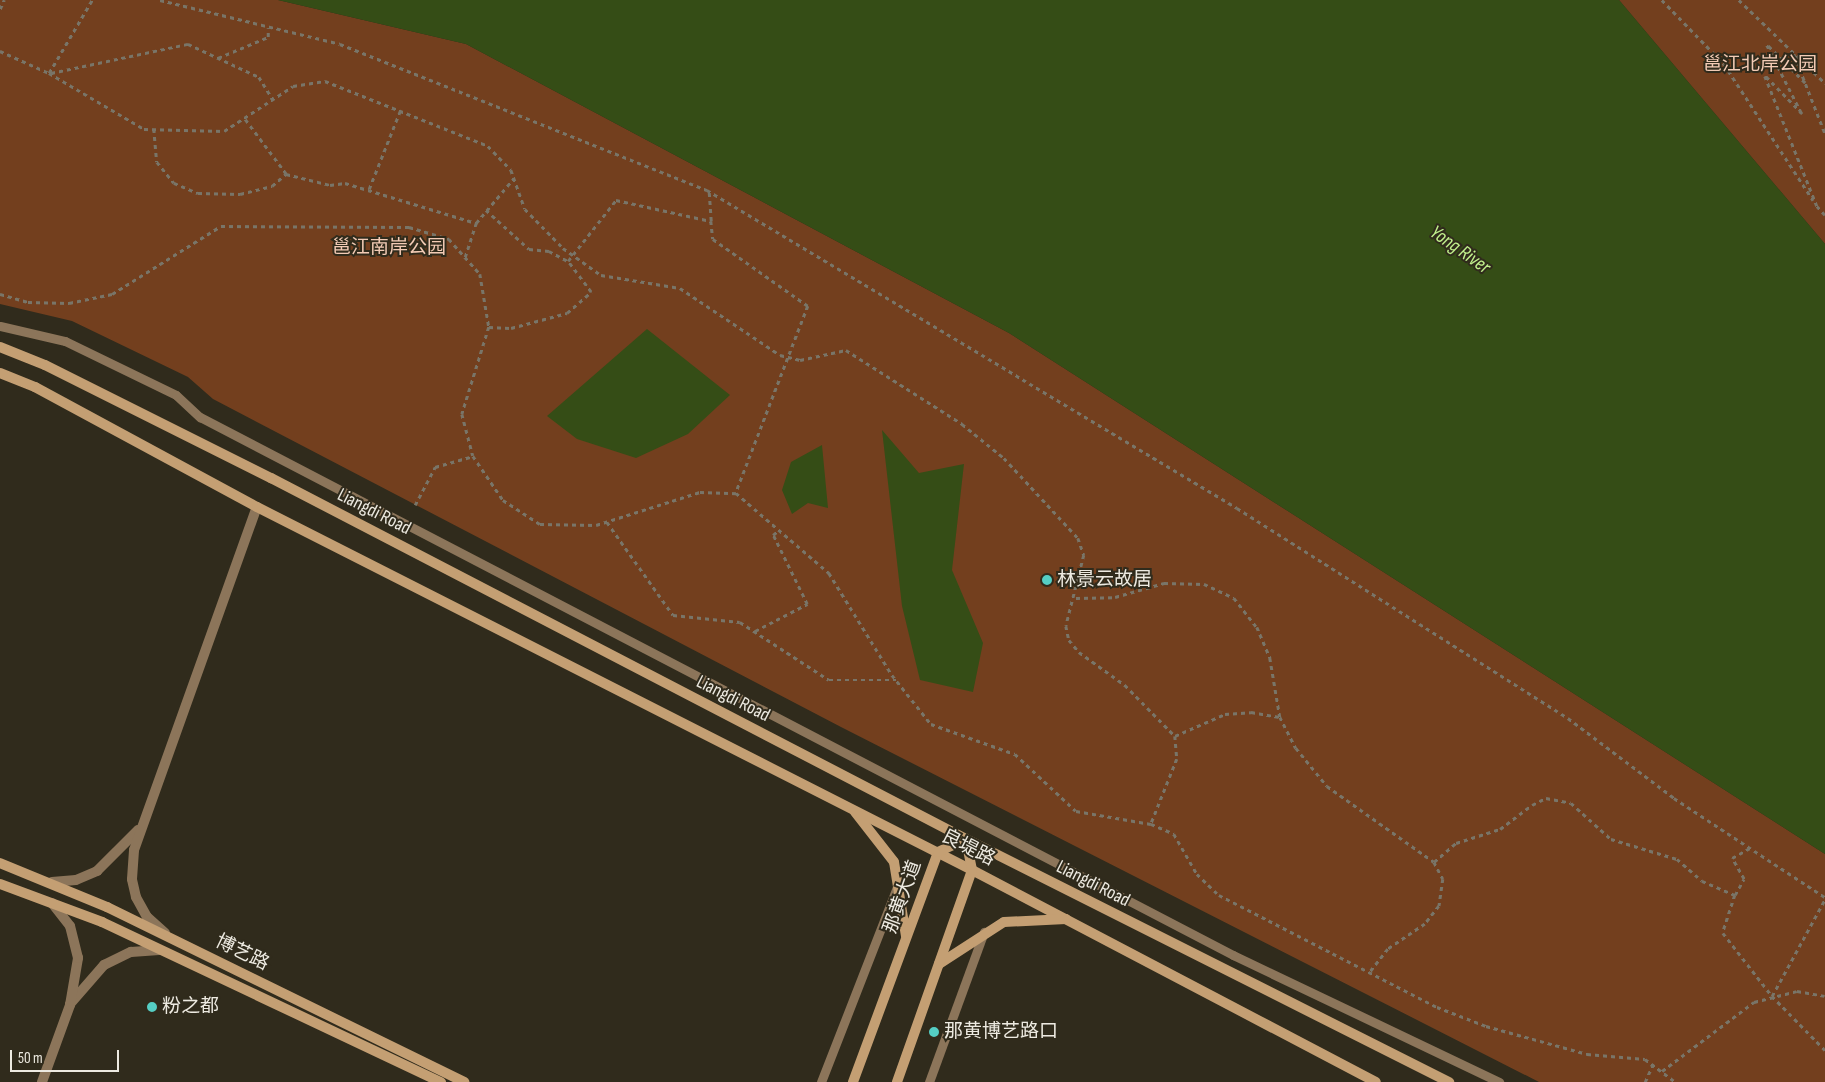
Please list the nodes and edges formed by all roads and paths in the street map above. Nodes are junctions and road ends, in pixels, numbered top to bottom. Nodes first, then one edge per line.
1 (4, 0) edge
2 (92, 0) edge
3 (160, 0) edge
4 (1662, 0) edge
5 (1739, 0) edge
6 (0, 9) edge
7 (268, 28) junction
8 (0, 51) edge
9 (1794, 53) junction
10 (218, 58) junction
11 (49, 73) junction
12 (1805, 83) junction
13 (1825, 83) edge
14 (273, 99) junction
15 (400, 111) junction
16 (244, 118) junction
17 (154, 129) junction
18 (1825, 133) edge
19 (286, 174) junction
20 (514, 178) junction
21 (369, 189) junction
22 (709, 191) junction
23 (1817, 206) junction
24 (486, 210) junction
25 (1825, 215) edge
26 (712, 221) junction
27 (476, 223) junction
28 (572, 254) junction
29 (465, 257) junction
30 (568, 261) junction
31 (0, 294) edge
32 (0, 326) edge
33 (489, 327) junction
34 (0, 347) edge
35 (789, 358) junction
36 (0, 372) edge
37 (473, 456) junction
38 (736, 493) junction
39 (416, 505) dead end
40 (257, 507) junction
41 (608, 522) junction
42 (779, 530) junction
43 (1076, 598) junction
44 (755, 631) junction
45 (896, 680) junction
46 (1280, 717) junction
47 (1174, 736) junction
48 (853, 809) junction
49 (1151, 824) junction
50 (139, 830) junction
51 (966, 839) junction
52 (1750, 848) junction
53 (938, 852) junction
54 (1434, 862) junction
55 (0, 863) edge
56 (972, 870) junction
57 (52, 882) junction
58 (0, 884) edge
59 (898, 885) junction
60 (1736, 895) junction
61 (1825, 898) edge
62 (48, 899) junction
63 (1068, 919) junction
64 (985, 930) junction
65 (172, 937) junction
66 (906, 938) junction
67 (163, 950) junction
68 (938, 965) junction
69 (1369, 973) junction
70 (1772, 996) junction
71 (1825, 996) edge
72 (70, 1005) junction
73 (1825, 1050) edge
74 (1653, 1064) junction
75 (1662, 1071) junction
76 (42, 1082) edge
77 (441, 1082) edge
78 (466, 1082) edge
79 (821, 1082) edge
80 (853, 1082) edge
81 (896, 1082) edge
82 (928, 1082) edge
83 (1376, 1082) edge
84 (1450, 1082) edge
85 (1499, 1082) edge
86 (1645, 1082) edge
87 (1676, 1082) edge

1 - 6 path
2 - 11 path
3 - 7 path
4 - 23 path
5 - 9 path
7 - 10 path
7 - 22 path
8 - 11 path
9 - 12 path
9 - 13 path
10 - 11 path
10 - 14 path
11 - 17 path
12 - 18 path
12 - 23 path
14 - 15 path
14 - 16 path
15 - 20 path
15 - 21 path
16 - 17 path
16 - 19 path
17 - 19 path
19 - 21 path
20 - 24 path
20 - 28 path
21 - 27 path
22 - 26 path
22 - 52 path
23 - 25 path
24 - 27 path
24 - 30 path
26 - 28 path
26 - 35 path
27 - 29 path
28 - 30 path
28 - 35 path
29 - 31 path
29 - 33 path
30 - 33 path
32 - 85 lane
33 - 37 path
34 - 51 main road, Liangdi Road
35 - 38 path
35 - 43 path
36 - 40 main road
37 - 39 path
37 - 41 path
38 - 41 path
38 - 42 path
40 - 48 main road
40 - 50 street
41 - 44 path
42 - 44 path
42 - 45 path
43 - 46 path
43 - 47 path
44 - 45 path
45 - 49 path
46 - 47 path
46 - 54 path
47 - 49 path
48 - 53 main road, 良堤路
48 - 59 main road
49 - 69 path
50 - 57 street
50 - 65 street
51 - 53 main road, 那黄大道
51 - 56 main road
51 - 84 main road, Liangdi Road
52 - 60 path
52 - 61 path
53 - 56 main road, 良堤路
53 - 66 main road, 那黄大道
54 - 60 path
54 - 69 path
55 - 57 main road, 博艺路
56 - 63 main road, 良堤路
56 - 68 main road
57 - 65 main road, 博艺路
58 - 62 main road, 博艺路
59 - 66 main road
59 - 79 lane
60 - 70 path
61 - 70 path
62 - 67 main road, 博艺路
62 - 72 street
63 - 64 main road
63 - 83 main road
64 - 68 main road
64 - 82 lane
65 - 78 main road, 博艺路
66 - 80 main road, 那黄大道
67 - 72 street
67 - 77 main road, 博艺路
68 - 81 main road
69 - 74 path
70 - 71 path
70 - 73 path
70 - 75 path
72 - 76 street
74 - 75 path
74 - 86 path
75 - 87 path

